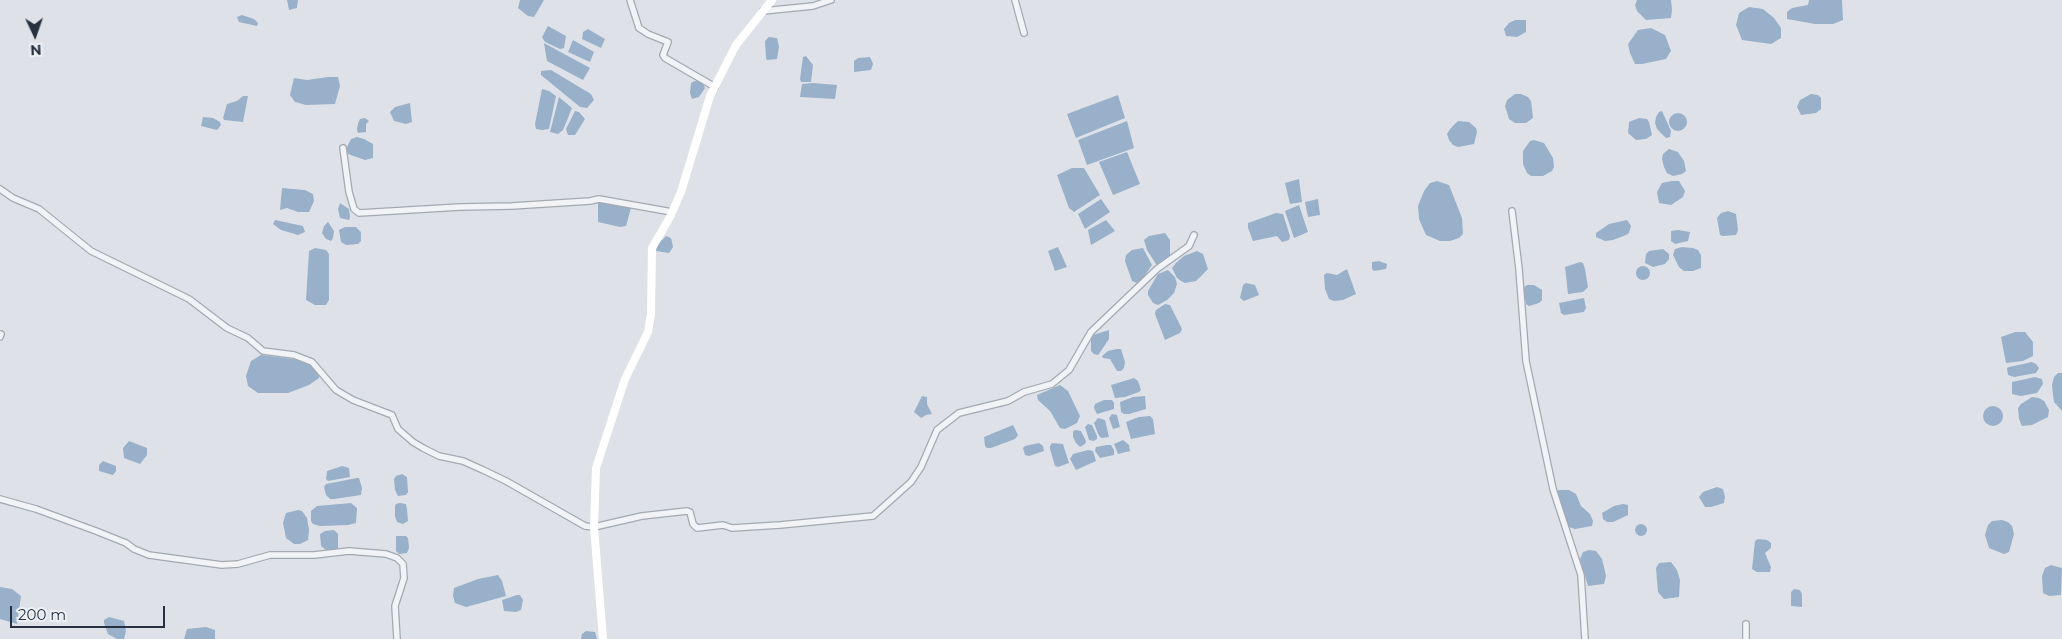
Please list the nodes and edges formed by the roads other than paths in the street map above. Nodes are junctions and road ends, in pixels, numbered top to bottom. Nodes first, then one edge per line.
1 (630, 0) edge
2 (772, 0) edge
3 (831, 0) edge
4 (1014, 0) edge
5 (764, 12) junction
6 (1024, 33) dead end
7 (715, 87) junction
8 (343, 148) dead end
9 (0, 189) edge
10 (1512, 211) dead end
11 (672, 212) junction
12 (1194, 235) dead end
13 (0, 499) edge
14 (594, 527) junction
15 (1746, 624) dead end
16 (397, 639) edge
17 (603, 639) edge
18 (1585, 639) edge
19 (1746, 639) edge

1 - 7 street
2 - 5 street
3 - 5 street
4 - 6 street
5 - 7 street
7 - 11 street
8 - 11 street
9 - 14 street
10 - 18 street
11 - 14 street
12 - 14 street
13 - 16 street
14 - 17 street
15 - 19 street

